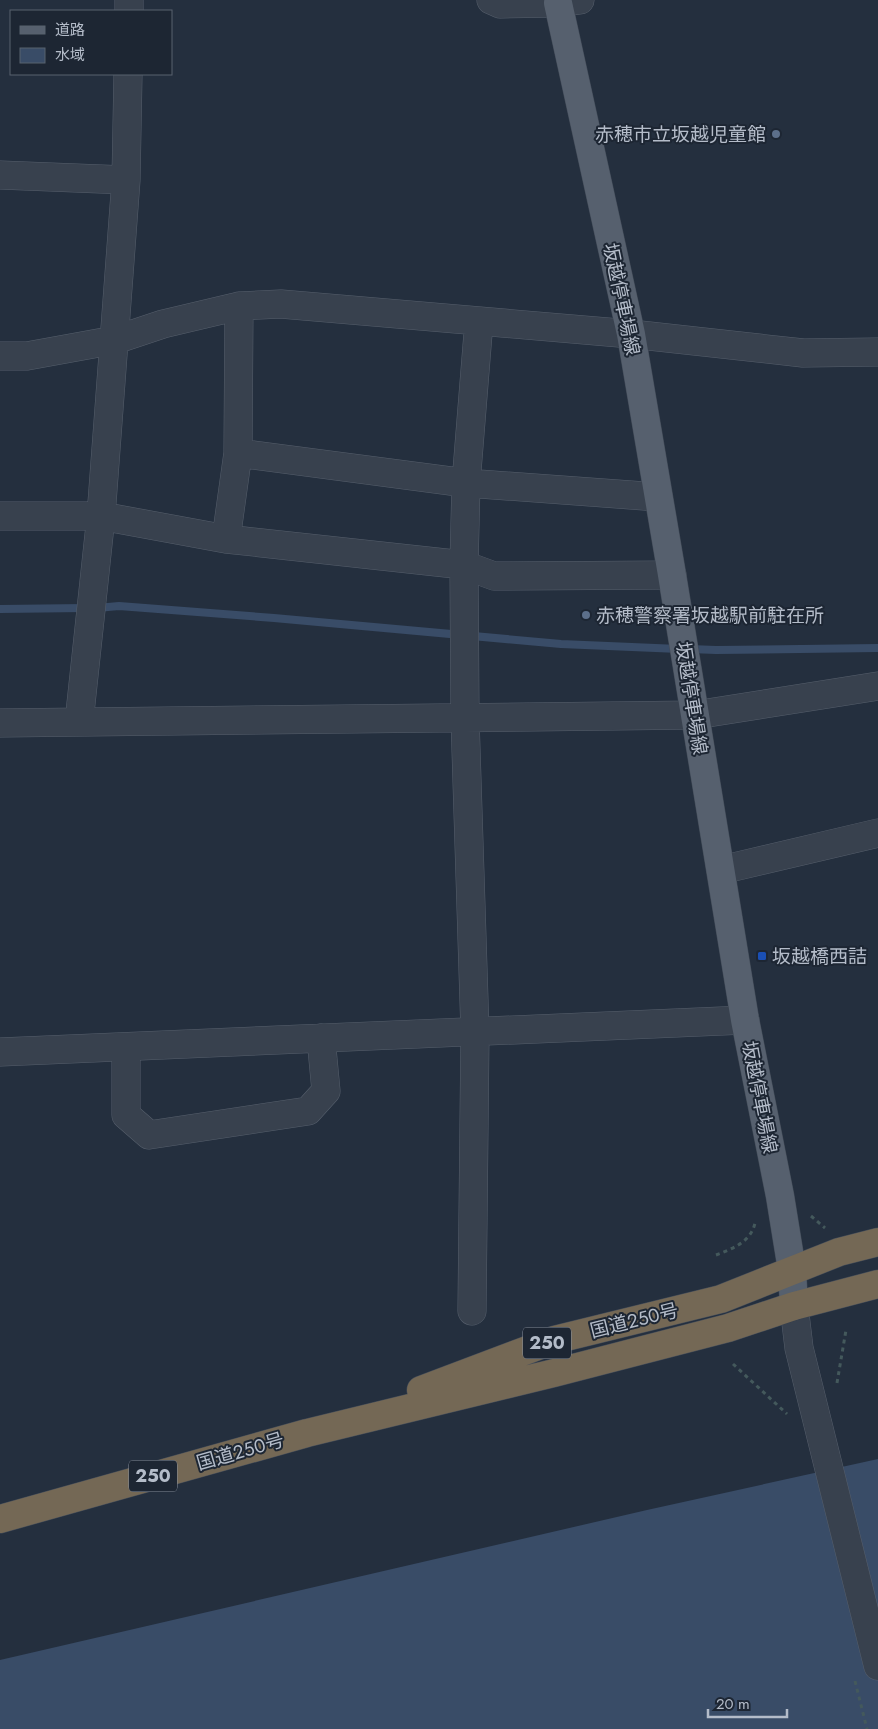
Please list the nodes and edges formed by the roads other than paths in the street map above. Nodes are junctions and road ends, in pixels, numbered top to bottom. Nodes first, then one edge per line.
1 (491, 0) edge
2 (569, 2) edge
3 (128, 75) edge
4 (0, 175) edge
5 (126, 180) junction
6 (239, 306) junction
7 (479, 321) junction
8 (631, 334) junction
9 (115, 340) junction
10 (878, 352) edge
11 (0, 356) edge
12 (238, 453) junction
13 (466, 483) junction
14 (658, 497) junction
15 (0, 516) edge
16 (101, 516) junction
17 (226, 539) junction
18 (464, 565) junction
19 (672, 575) junction
20 (878, 686) edge
21 (696, 715) junction
22 (465, 718) junction
23 (79, 722) junction
24 (0, 723) edge
25 (878, 833) edge
26 (720, 870) junction
27 (745, 1020) junction
28 (475, 1032) junction
29 (321, 1038) junction
30 (126, 1047) junction
31 (0, 1052) edge
32 (878, 1242) edge
33 (792, 1270) junction
34 (878, 1284) edge
35 (794, 1306) junction
36 (472, 1311) dead end
37 (307, 1432) junction
38 (0, 1519) edge
39 (865, 1669) edge

1 - 2 street
2 - 8 main road, 坂越停車場線
3 - 5 street
4 - 5 street
5 - 9 street
6 - 7 street
6 - 9 street
6 - 12 street
7 - 8 street
7 - 13 street
8 - 10 street
8 - 14 main road, 坂越停車場線
9 - 11 street
9 - 16 street
12 - 13 street
12 - 17 street
13 - 14 street
13 - 18 street
14 - 19 main road, 坂越停車場線
15 - 16 street
16 - 17 street
16 - 23 street
17 - 18 street
18 - 19 street
18 - 22 street
19 - 21 main road, 坂越停車場線
20 - 21 street
21 - 22 street
21 - 26 main road, 坂越停車場線
22 - 23 street
22 - 28 street
23 - 24 street
25 - 26 street
26 - 27 main road, 坂越停車場線
27 - 28 street
27 - 33 main road, 坂越停車場線
28 - 29 street
28 - 36 street
29 - 30 street
29 - 30 street
30 - 31 street
32 - 33 highway, 国道250号 / 250
33 - 35 main road, 坂越停車場線
33 - 37 highway, 国道250号 / 250
34 - 35 highway, 国道250号 / 250
35 - 37 highway, 国道250号 / 250
35 - 39 street
37 - 38 highway, 国道250号 / 250

